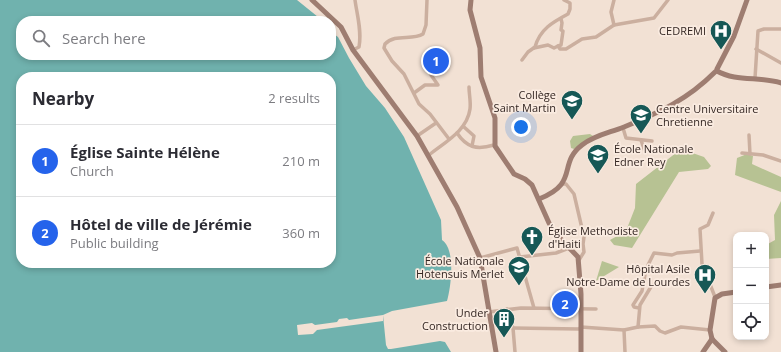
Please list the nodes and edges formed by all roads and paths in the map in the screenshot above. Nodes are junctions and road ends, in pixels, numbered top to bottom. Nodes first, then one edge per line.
1 (312, 0) edge
2 (355, 0) edge
3 (427, 0) edge
4 (471, 0) edge
5 (564, 0) edge
6 (614, 0) edge
7 (668, 0) edge
8 (748, 0) edge
9 (329, 16) edge
10 (560, 19) junction
11 (336, 22) edge
12 (614, 25) junction
13 (781, 28) edge
14 (558, 46) junction
15 (534, 48) junction
16 (756, 49) junction
17 (353, 50) junction
18 (522, 60) dead end
19 (781, 63) edge
20 (717, 71) junction
21 (431, 75) dead end
22 (755, 78) junction
23 (781, 83) edge
24 (469, 87) dead end
25 (414, 93) junction
26 (436, 123) junction
27 (464, 126) junction
28 (622, 128) junction
29 (457, 133) junction
30 (750, 135) dead end
31 (417, 136) junction
32 (449, 139) junction
33 (641, 140) junction
34 (652, 141) dead end
35 (494, 145) junction
36 (472, 146) junction
37 (644, 149) dead end
38 (742, 153) dead end
39 (750, 154) junction
40 (429, 155) junction
41 (781, 161) edge
42 (562, 184) junction
43 (539, 199) junction
44 (713, 213) dead end
45 (570, 248) junction
46 (700, 251) junction
47 (520, 257) junction
48 (480, 258) junction
49 (579, 260) junction
50 (652, 285) dead end
51 (781, 285) edge
52 (769, 287) edge
53 (733, 293) edge
54 (715, 297) junction
55 (534, 308) junction
56 (640, 308) junction
57 (507, 309) junction
58 (581, 309) junction
59 (596, 309) dead end
60 (490, 312) junction
61 (465, 315) dead end
62 (638, 326) junction
63 (581, 327) junction
64 (513, 328) junction
65 (624, 330) junction
66 (710, 330) junction
67 (712, 339) junction
68 (496, 352) edge
69 (515, 352) edge
70 (581, 352) edge
71 (625, 352) edge
72 (703, 352) edge
73 (725, 352) edge

1 - 9 street
2 - 17 street
3 - 25 street
4 - 35 street
5 - 10 street
6 - 12 street
7 - 12 street
8 - 20 street
10 - 14 street
10 - 15 street
11 - 17 street
12 - 14 street
13 - 16 street
14 - 15 street
15 - 18 street
16 - 19 street
16 - 22 street
17 - 31 street
20 - 22 street
20 - 28 street
21 - 25 street
22 - 23 street
24 - 27 street
25 - 26 street
26 - 31 street
26 - 32 street
27 - 29 street
27 - 36 street
28 - 33 street
28 - 42 street
29 - 32 street
29 - 36 street
30 - 39 street
31 - 40 street
32 - 40 street
33 - 34 street
33 - 37 street
35 - 36 street
35 - 43 street
38 - 39 street
39 - 41 street
40 - 48 street
42 - 43 street
42 - 49 street
43 - 45 street
44 - 46 street
45 - 47 street
45 - 49 street
46 - 54 street
46 - 56 street
47 - 48 street
47 - 55 street
48 - 60 street
49 - 58 street
50 - 56 street
51 - 52 street
53 - 54 street
54 - 66 street
55 - 57 street
55 - 58 street
56 - 62 street
57 - 60 street
57 - 64 street
58 - 59 street
58 - 63 street
60 - 61 street
60 - 68 street
62 - 65 street
62 - 66 street
63 - 64 street
63 - 65 street
63 - 70 street
64 - 69 street
65 - 71 street
66 - 67 street
67 - 72 street
67 - 73 street

